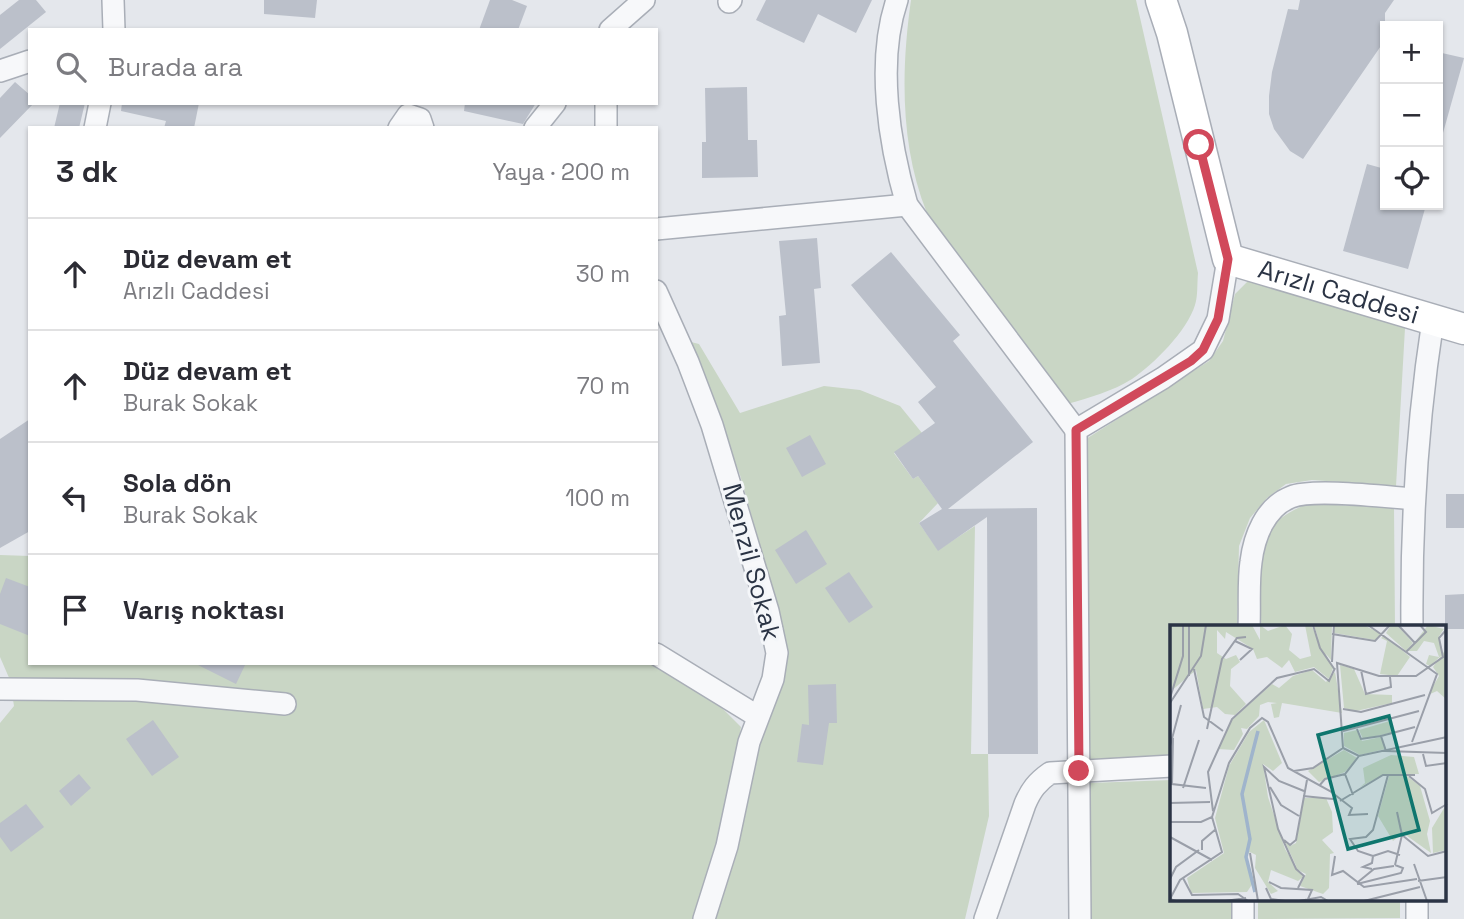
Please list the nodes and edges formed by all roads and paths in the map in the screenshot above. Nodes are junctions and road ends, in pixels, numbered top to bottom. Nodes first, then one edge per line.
1 (113, 0) edge
2 (630, 0) edge
3 (644, 0) edge
4 (897, 0) edge
5 (1161, 0) edge
6 (114, 28) edge
7 (610, 28) edge
8 (611, 28) edge
9 (28, 62) edge
10 (0, 71) edge
11 (100, 105) edge
12 (553, 105) edge
13 (606, 105) edge
14 (95, 126) edge
15 (400, 126) edge
16 (422, 126) edge
17 (537, 126) edge
18 (606, 126) edge
19 (907, 205) junction
20 (658, 229) edge
21 (1228, 259) junction
22 (658, 295) edge
23 (1433, 320) junction
24 (1464, 329) edge
25 (1076, 430) junction
26 (1414, 499) junction
27 (1249, 625) edge
28 (1412, 625) edge
29 (658, 655) edge
30 (0, 689) edge
31 (285, 704) dead end
32 (757, 716) junction
33 (1170, 766) edge
34 (1079, 771) junction
35 (704, 919) edge
36 (985, 919) edge
37 (1080, 919) edge

1 - 6 street
2 - 7 street
3 - 8 street
4 - 19 street
5 - 21 street, Arızlı Caddesi
9 - 10 street
11 - 14 street
12 - 17 street
13 - 18 street
15 - 16 street
19 - 20 street
19 - 25 street
21 - 23 street, Arızlı Caddesi
21 - 25 street
22 - 32 street, Menzil Sokak
23 - 24 street, Arızlı Caddesi
23 - 26 street
25 - 34 street
26 - 27 street
26 - 28 street
29 - 32 street
30 - 31 street
32 - 35 street, Menzil Sokak
33 - 34 street
34 - 36 street
34 - 37 street

